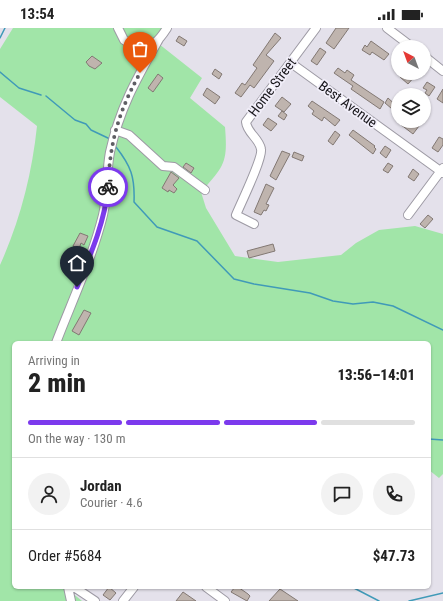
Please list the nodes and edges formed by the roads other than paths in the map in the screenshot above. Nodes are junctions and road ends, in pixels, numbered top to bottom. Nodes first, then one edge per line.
1 (118, 28) edge
2 (167, 28) edge
3 (316, 28) edge
4 (387, 28) edge
5 (159, 39) junction
6 (403, 40) edge
7 (431, 61) edge
8 (291, 63) junction
9 (443, 70) edge
10 (115, 130) junction
11 (442, 170) edge
12 (205, 190) dead end
13 (408, 215) dead end
14 (254, 224) dead end
15 (57, 341) edge
16 (68, 589) edge
17 (77, 589) edge
18 (132, 589) edge
19 (209, 589) edge
20 (71, 601) edge
21 (95, 601) edge
22 (123, 601) edge
23 (225, 601) edge

1 - 5 street
2 - 5 street
3 - 8 street, Home Street
4 - 6 street
5 - 10 street
7 - 9 street
8 - 11 street, Best Avenue
8 - 14 street, Home Street
10 - 12 street
10 - 15 street
11 - 13 street
16 - 20 street
17 - 21 street
18 - 22 street
19 - 23 street

